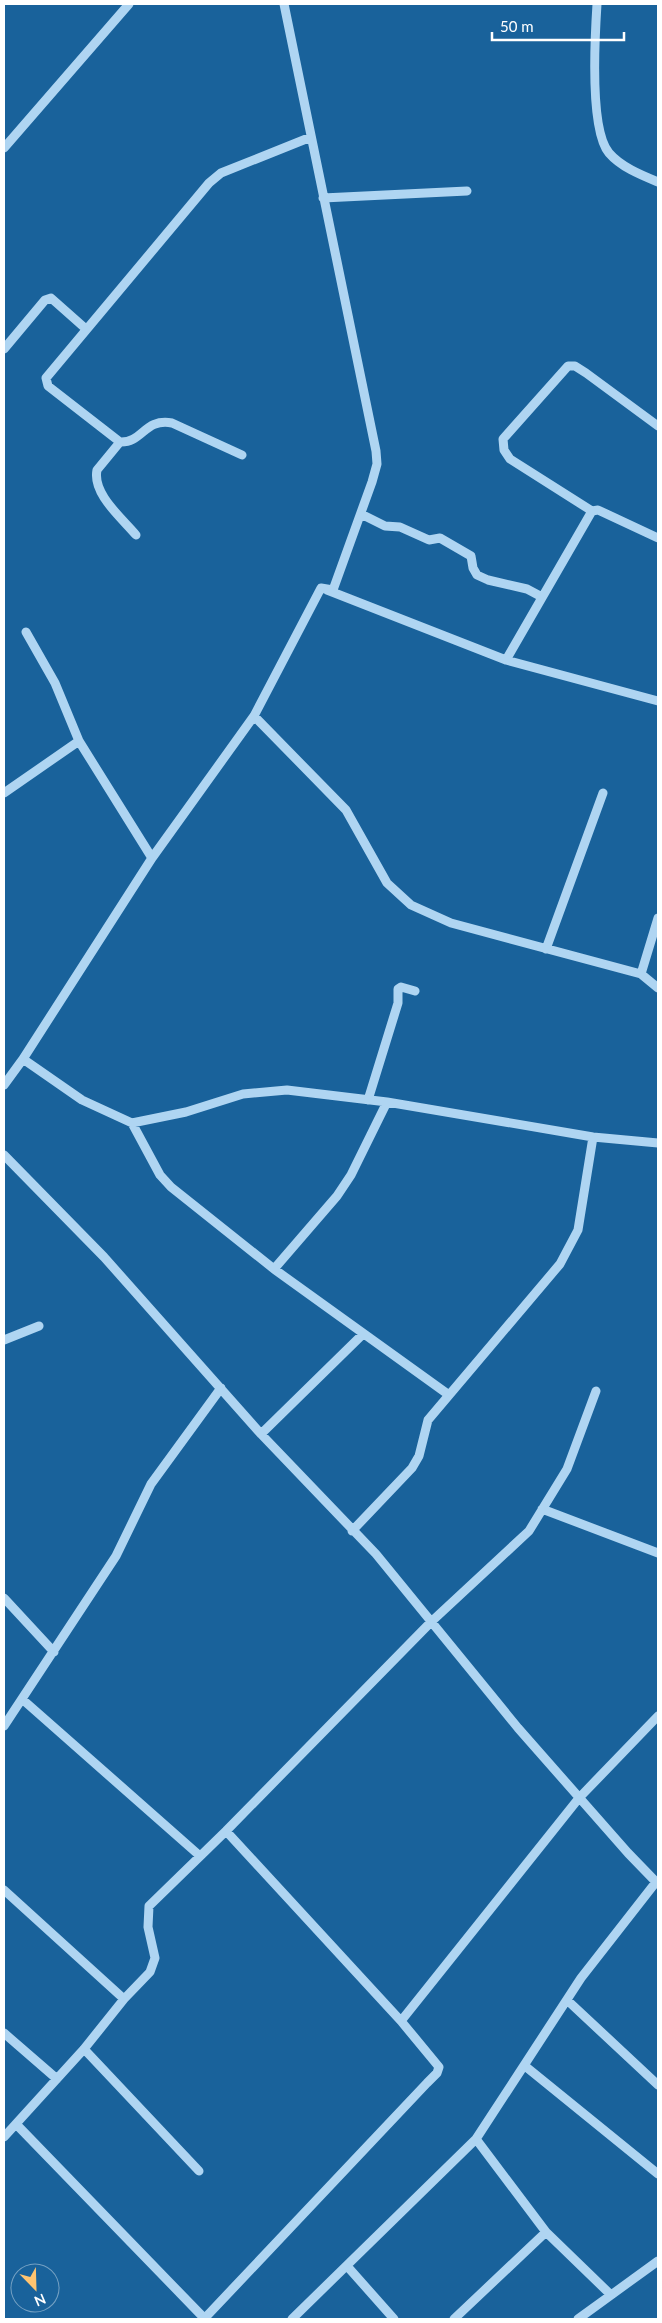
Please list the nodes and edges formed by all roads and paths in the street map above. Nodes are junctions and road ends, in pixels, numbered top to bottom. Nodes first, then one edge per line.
1 (130, 4) edge
2 (284, 4) edge
3 (597, 4) edge
4 (311, 137) junction
5 (4, 148) edge
6 (658, 182) edge
7 (467, 192) dead end
8 (323, 198) junction
9 (86, 329) junction
10 (4, 349) edge
11 (658, 426) edge
12 (120, 442) junction
13 (242, 455) dead end
14 (592, 511) junction
15 (360, 514) junction
16 (136, 535) dead end
17 (658, 538) edge
18 (321, 588) junction
19 (542, 597) junction
20 (26, 632) dead end
21 (506, 660) junction
22 (658, 701) edge
23 (254, 716) junction
24 (79, 741) junction
25 (4, 793) edge
26 (602, 793) dead end
27 (152, 858) junction
28 (658, 918) edge
29 (546, 949) junction
30 (641, 974) junction
31 (658, 988) edge
32 (415, 991) dead end
33 (23, 1059) junction
34 (4, 1085) edge
35 (368, 1100) junction
36 (387, 1102) junction
37 (132, 1123) junction
38 (593, 1137) junction
39 (658, 1143) edge
40 (4, 1155) edge
41 (274, 1269) junction
42 (39, 1326) dead end
43 (362, 1335) junction
44 (4, 1340) edge
45 (221, 1388) junction
46 (596, 1391) dead end
47 (449, 1395) junction
48 (261, 1434) junction
49 (542, 1509) junction
50 (352, 1532) junction
51 (658, 1552) edge
52 (4, 1598) edge
53 (432, 1622) junction
54 (54, 1652) junction
55 (22, 1700) junction
56 (658, 1716) edge
57 (4, 1726) edge
58 (579, 1798) junction
59 (226, 1831) junction
60 (200, 1856) junction
61 (657, 1883) edge
62 (4, 1890) edge
63 (124, 1999) junction
64 (567, 2000) junction
65 (401, 2021) junction
66 (4, 2033) edge
67 (84, 2049) junction
68 (526, 2066) junction
69 (57, 2079) junction
70 (658, 2085) edge
71 (16, 2124) junction
72 (4, 2138) edge
73 (476, 2139) junction
74 (198, 2171) dead end
75 (658, 2174) edge
76 (546, 2232) junction
77 (658, 2261) edge
78 (347, 2266) junction
79 (610, 2294) junction
80 (205, 2319) edge
81 (292, 2319) edge
82 (394, 2319) edge
83 (454, 2319) edge
84 (578, 2319) edge

1 - 5 street
2 - 4 street
3 - 6 street
4 - 8 street
4 - 9 street
7 - 8 street
8 - 15 street
9 - 10 street
9 - 12 street
11 - 14 street
12 - 13 street
12 - 16 street
14 - 17 street
14 - 19 street
15 - 18 street
15 - 19 street
18 - 21 street
18 - 23 street
19 - 21 street
20 - 24 street
21 - 22 street
23 - 27 street
23 - 29 street
24 - 25 street
24 - 27 street
26 - 29 street
27 - 33 street
28 - 30 street
29 - 30 street
30 - 31 street
32 - 35 street
33 - 34 street
33 - 37 street
35 - 36 street
35 - 37 street
36 - 38 street
36 - 41 street
37 - 41 street
38 - 39 street
38 - 47 street
40 - 45 street
41 - 43 street
42 - 44 street
43 - 47 street
43 - 48 street
45 - 48 street
45 - 54 street
46 - 49 street
47 - 50 street
48 - 50 street
49 - 51 street
49 - 53 street
50 - 53 street
52 - 54 street
53 - 58 street
53 - 59 street
54 - 55 street
55 - 57 street
55 - 60 street
56 - 58 street
58 - 61 street
58 - 65 street
59 - 60 street
59 - 65 street
60 - 63 street
61 - 64 street
62 - 63 street
63 - 67 street
64 - 68 street
64 - 70 street
65 - 80 street
66 - 69 street
67 - 69 street
67 - 74 street
68 - 73 street
68 - 75 street
69 - 71 street
71 - 72 street
71 - 80 street
73 - 76 street
73 - 78 street
76 - 79 street
76 - 83 street
77 - 79 street
78 - 81 street
78 - 82 street
79 - 84 street

